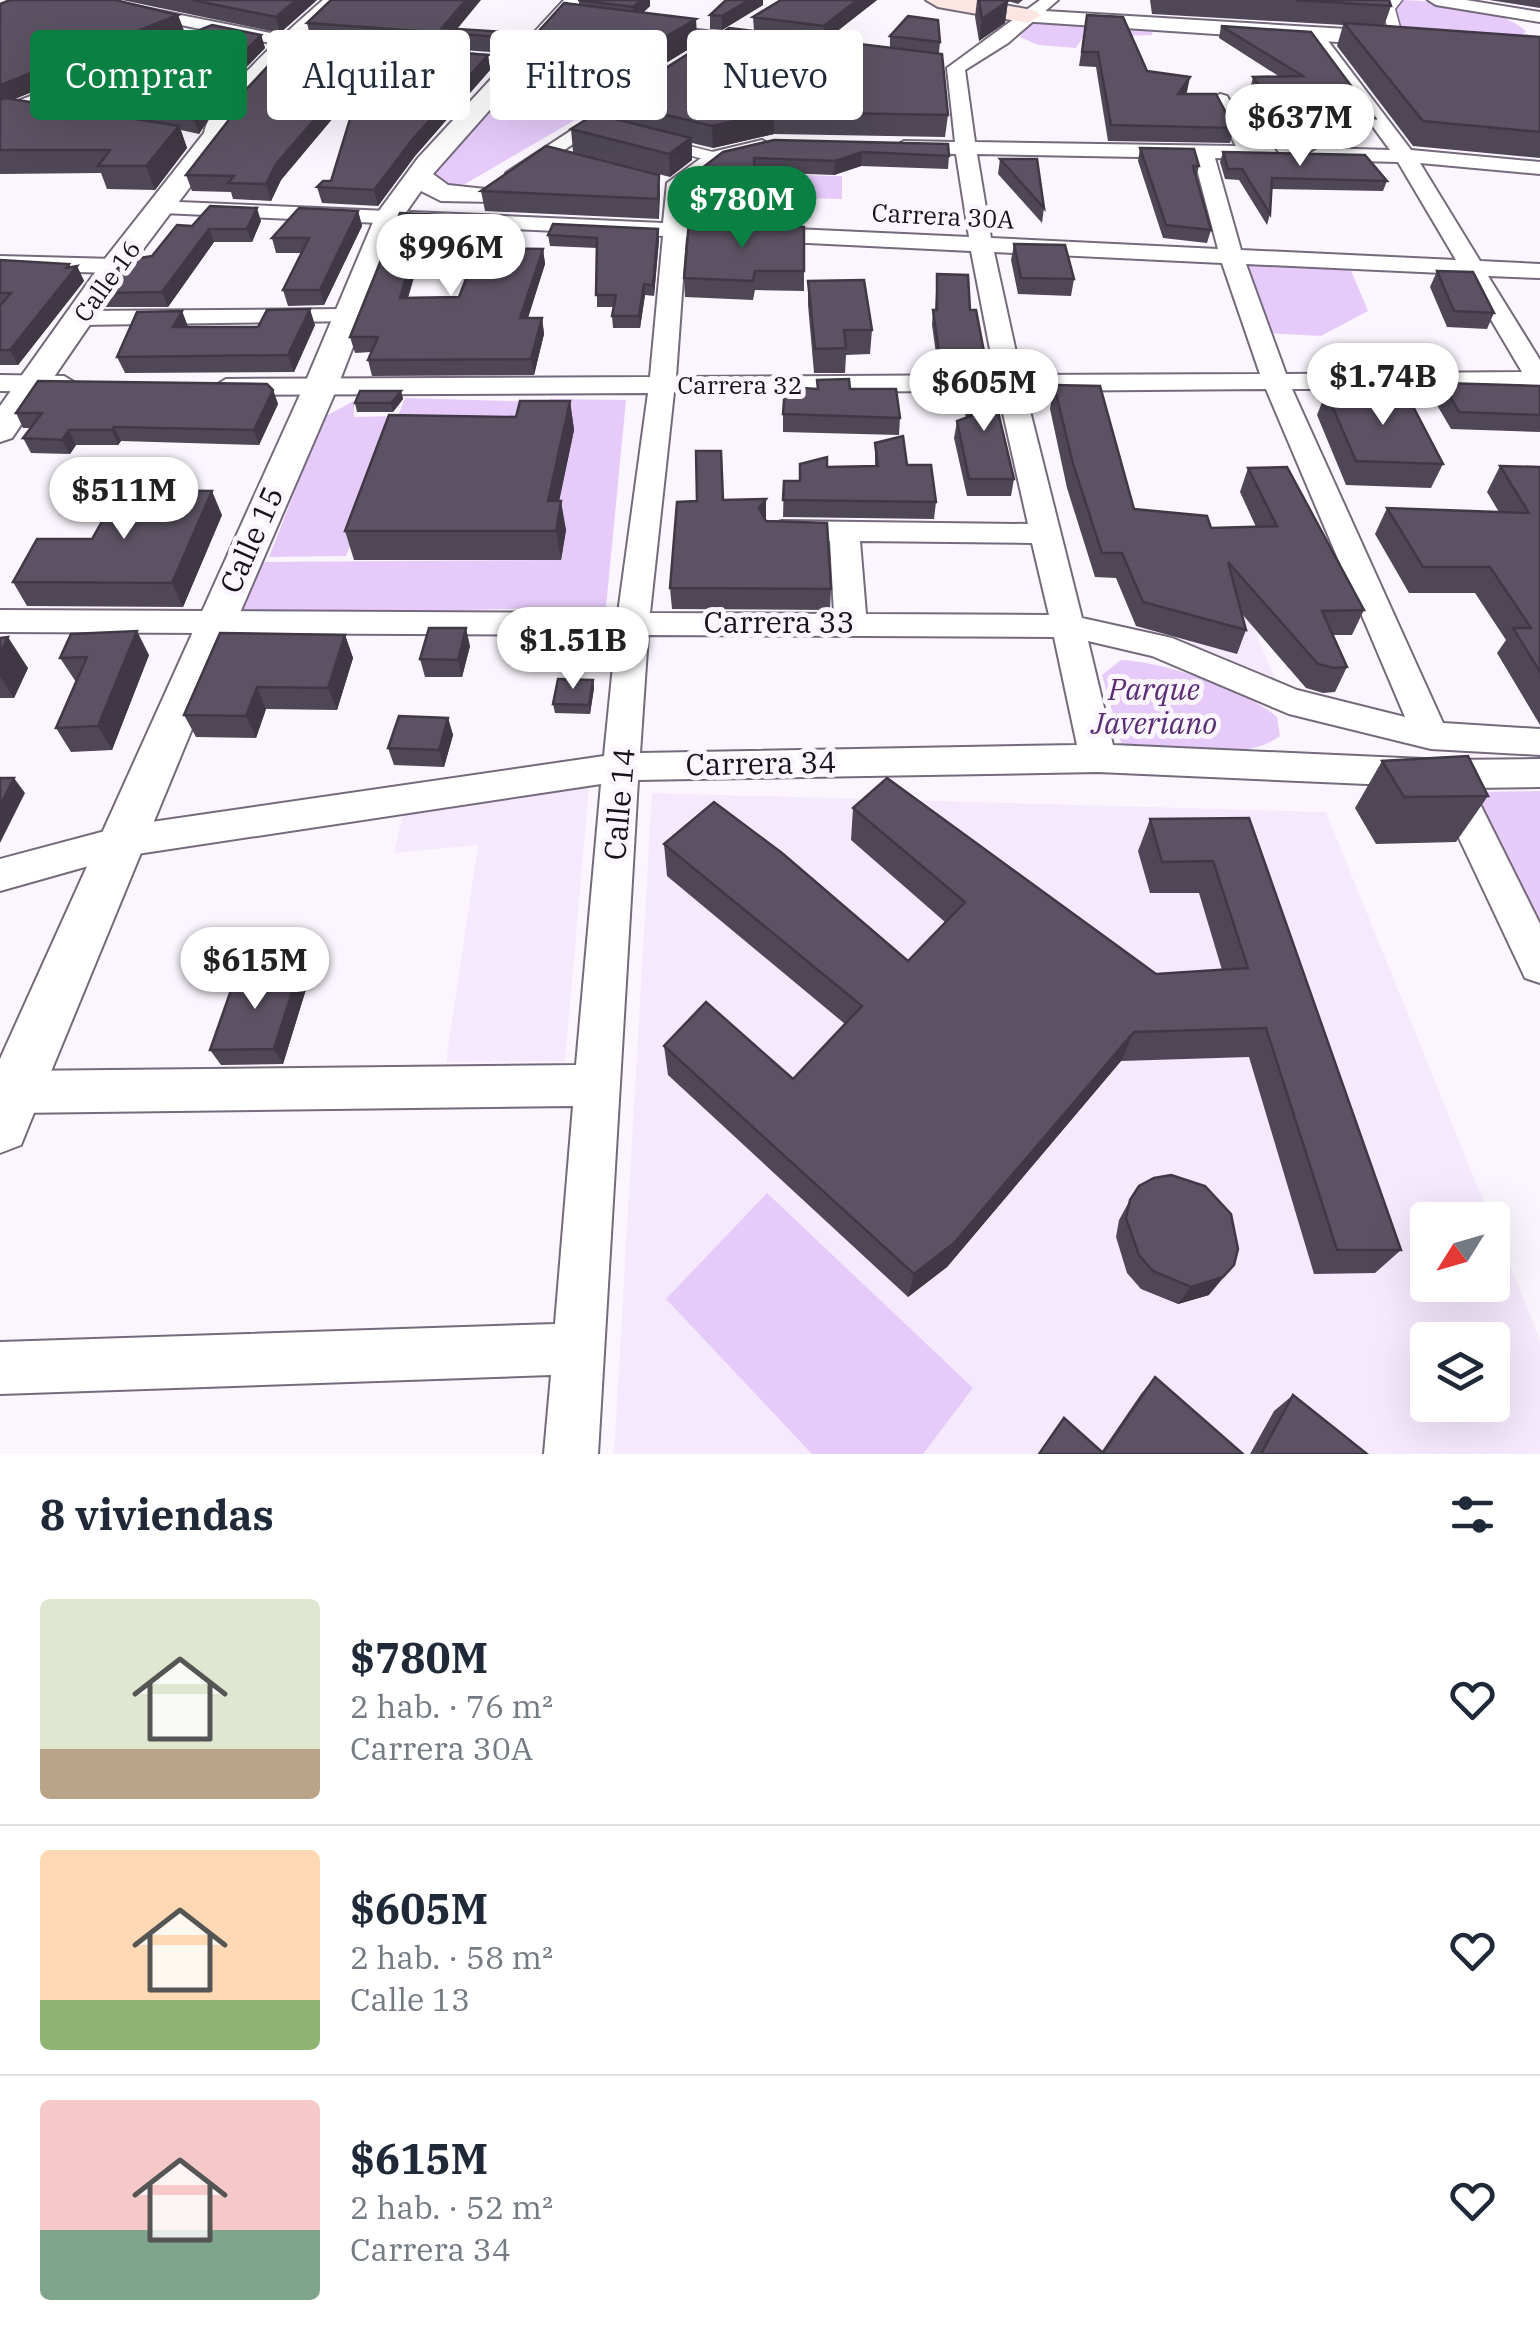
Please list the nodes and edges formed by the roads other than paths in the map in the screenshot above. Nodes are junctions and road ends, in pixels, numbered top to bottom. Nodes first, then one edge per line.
1 (80, 0) edge
2 (335, 0) edge
3 (352, 0) edge
4 (938, 0) edge
5 (983, 0) edge
6 (1396, 0) edge
7 (1436, 0) edge
8 (1039, 9) edge
9 (1492, 9) junction
10 (1540, 17) edge
11 (755, 22) edge
12 (632, 27) edge
13 (215, 28) junction
14 (210, 30) edge
15 (309, 30) edge
16 (315, 30) edge
17 (742, 30) edge
18 (687, 33) edge
19 (1312, 34) junction
20 (1532, 36) edge
21 (1408, 39) joint
22 (267, 40) edge
23 (267, 73) edge
24 (668, 74) edge
25 (490, 93) edge
26 (1220, 100) edge
27 (30, 101) edge
28 (4, 111) edge
29 (30, 114) edge
30 (641, 138) edge
31 (792, 145) edge
32 (887, 146) edge
33 (963, 148) junction
34 (1203, 152) junction
35 (1250, 153) junction
36 (544, 154) junction
37 (1404, 156) junction
38 (715, 157) junction
39 (581, 163) edge
40 (1540, 168) edge
41 (418, 176) junction
42 (485, 196) junction
43 (163, 206) junction
44 (390, 215) junction
45 (452, 218) junction
46 (675, 231) junction
47 (979, 246) junction
48 (1232, 256) junction
49 (0, 263) edge
50 (115, 266) junction
51 (1471, 267) junction
52 (1540, 271) edge
53 (347, 316) junction
54 (79, 318) junction
55 (1275, 380) junction
56 (1540, 380) edge
57 (0, 383) edge
58 (1009, 383) junction
59 (33, 384) junction
60 (90, 385) edge
61 (664, 385) junction
62 (205, 386) edge
63 (320, 388) junction
64 (0, 431) edge
65 (777, 531) edge
66 (844, 532) junction
67 (1046, 534) junction
68 (0, 621) edge
69 (215, 622) junction
70 (633, 622) junction
71 (851, 624) junction
72 (1069, 626) junction
73 (1288, 702) junction
74 (1431, 736) junction
75 (1540, 742) edge
76 (1098, 758) junction
77 (1292, 765) junction
78 (623, 767) junction
79 (1540, 772) edge
80 (1446, 774) junction
81 (124, 841) junction
82 (0, 875) edge
83 (1540, 965) edge
84 (595, 1086) junction
85 (7, 1108) edge
86 (578, 1349) junction
87 (0, 1368) edge
88 (571, 1454) edge

1 - 13 street
2 - 15 street, Calle 16
3 - 16 street, Calle 16
4 - 8 main road
5 - 8 main road
6 - 21 street
7 - 9 street
8 - 19 street
8 - 33 street
9 - 10 street
9 - 20 street
11 - 17 street
12 - 18 street
13 - 14 street
13 - 22 street
19 - 21 street
19 - 37 street
23 - 43 street, Calle 16
24 - 36 street
25 - 41 street, Calle 15
26 - 35 street
27 - 28 street
28 - 29 street
30 - 38 street
31 - 38 street, Calle 14
32 - 33 street
33 - 34 street
33 - 47 street
34 - 35 street
34 - 48 street
35 - 37 street
36 - 39 street
36 - 42 street
37 - 40 street
37 - 51 street
38 - 46 street, Calle 14
41 - 42 street
41 - 44 street, Calle 15
42 - 45 street
43 - 44 street, Carrera 30A
43 - 50 street, Calle 16
44 - 45 street, Carrera 30A
44 - 53 street, Calle 15
45 - 46 street, Carrera 30A
46 - 47 street, Carrera 30A
46 - 61 street, Calle 14
47 - 48 street, Carrera 30A
47 - 58 street
48 - 51 street, Carrera 30A
48 - 55 street
49 - 50 street
50 - 54 street, Calle 16
51 - 52 street, Carrera 30A
51 - 56 street
53 - 54 street
53 - 63 street, Calle 15
54 - 59 street, Calle 16
55 - 56 street, Carrera 32
55 - 58 street, Carrera 32
55 - 74 street
57 - 59 street
58 - 61 street, Carrera 32
58 - 67 street
59 - 60 street
59 - 64 street, Calle 16
61 - 63 street, Carrera 32
61 - 70 street, Calle 14
62 - 63 street, Carrera 32
63 - 69 street, Calle 15
65 - 66 street
66 - 67 street
66 - 71 street
67 - 72 street
68 - 69 street, Carrera 33
69 - 70 street, Carrera 33
69 - 81 street, Calle 15
70 - 71 street, Carrera 33
70 - 78 street, Calle 14
71 - 72 street, Carrera 33
72 - 73 street, Carrera 33
72 - 76 street
73 - 74 street, Carrera 33
73 - 77 street
74 - 75 street, Carrera 33
76 - 77 street, Carrera 34
76 - 78 street, Carrera 34
77 - 80 street, Carrera 34
78 - 81 street, Carrera 34
78 - 84 street, Calle 14
79 - 80 street, Carrera 34
80 - 83 street
81 - 82 street, Carrera 34
81 - 85 street, Calle 15
84 - 85 street
84 - 86 street, Calle 14
86 - 87 street
86 - 88 street, Calle 14

